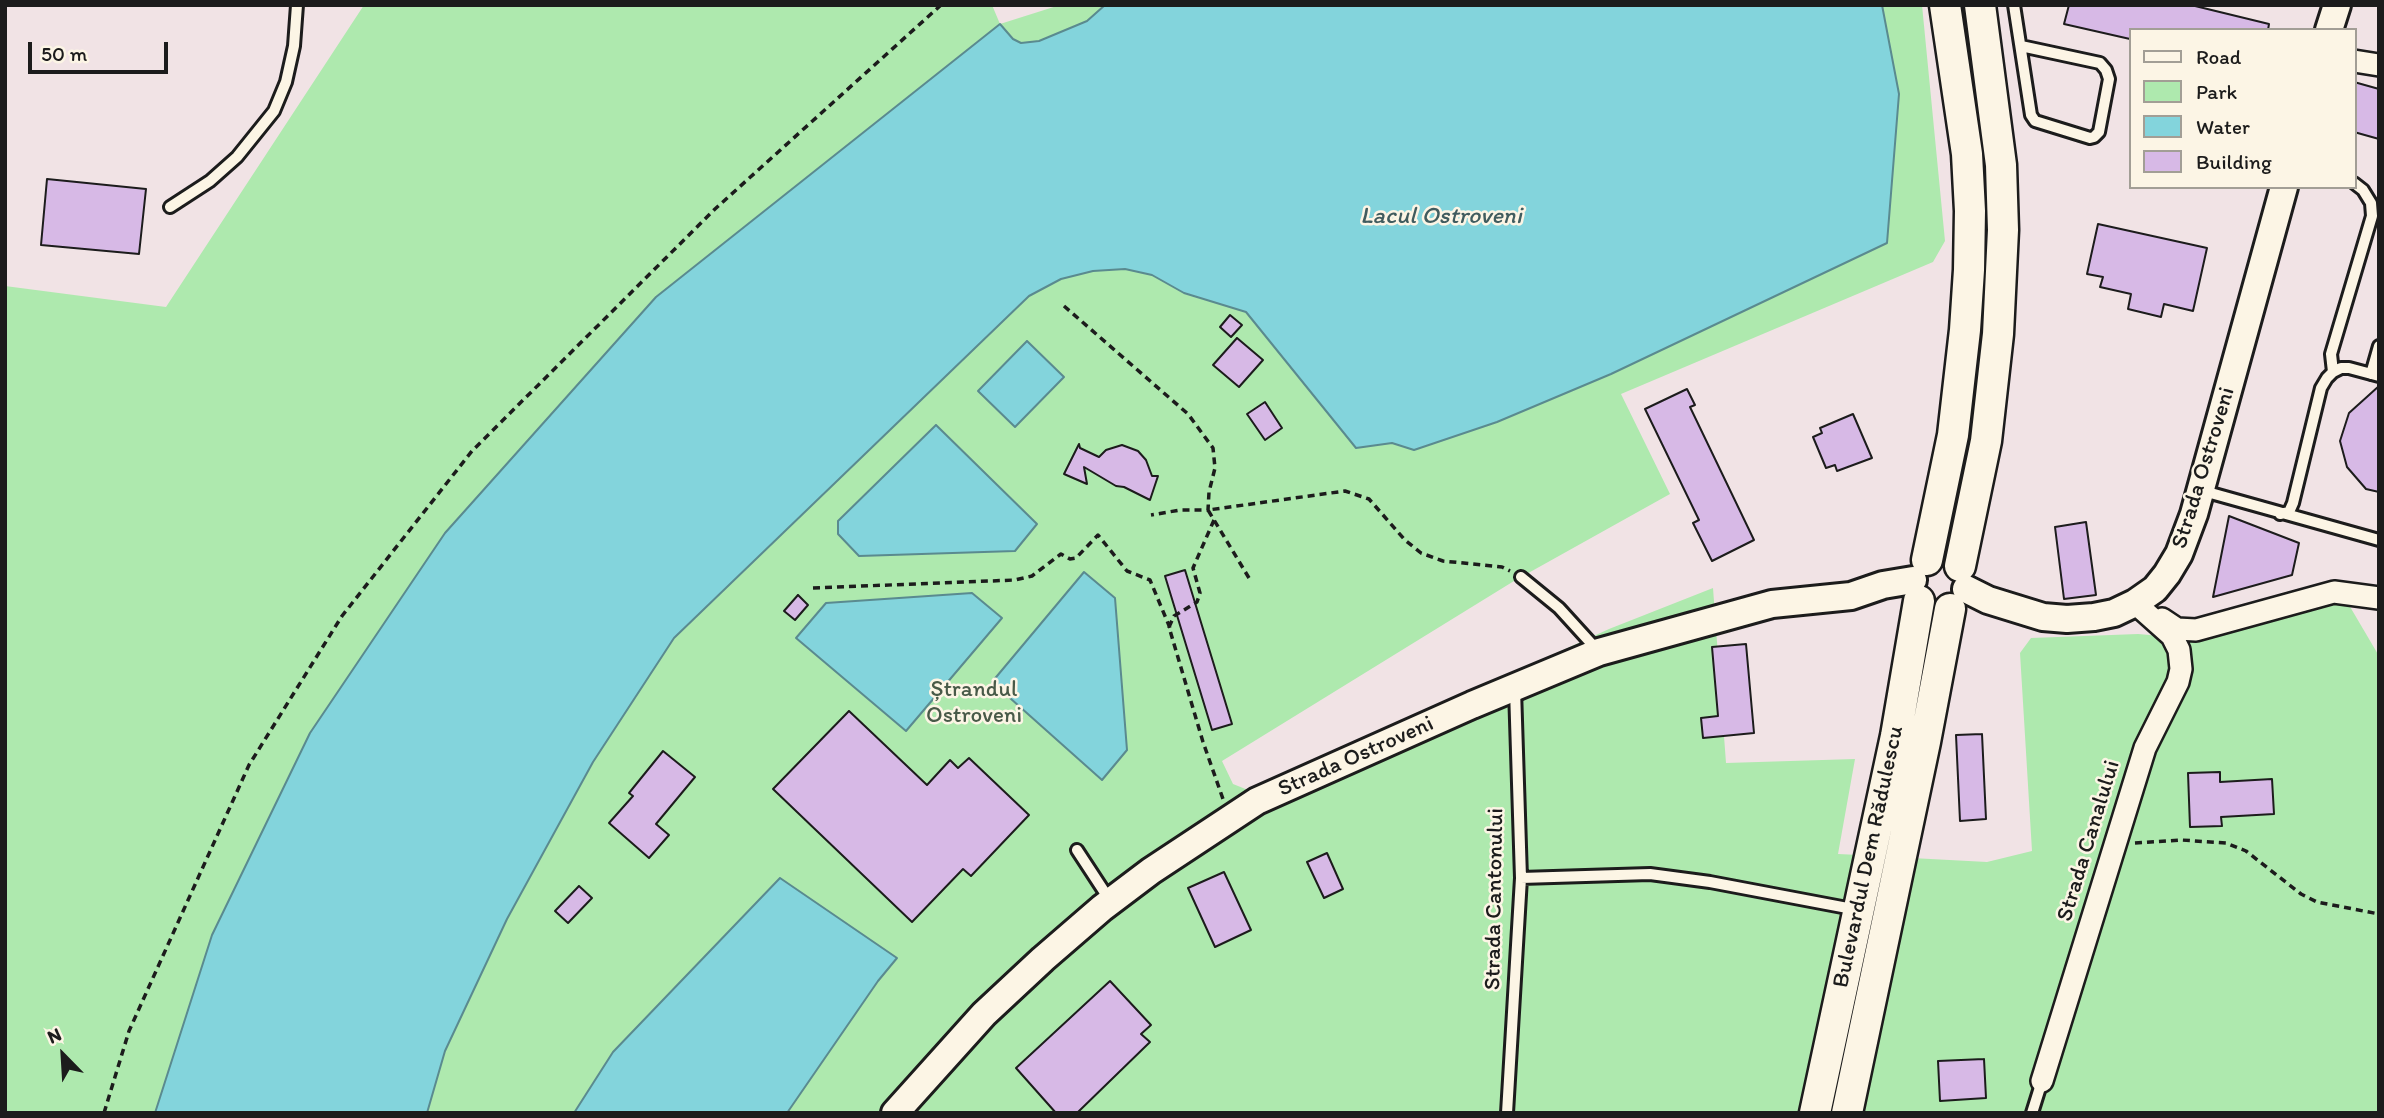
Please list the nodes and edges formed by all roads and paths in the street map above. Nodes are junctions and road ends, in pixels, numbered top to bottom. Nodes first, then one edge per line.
1 (297, 5) edge
2 (942, 5) edge
3 (1945, 5) edge
4 (1980, 5) edge
5 (2014, 5) edge
6 (2337, 5) edge
7 (2330, 28) edge
8 (2021, 46) junction
9 (2356, 61) edge
10 (2379, 65) edge
11 (2356, 185) edge
12 (2283, 189) edge
13 (2375, 204) edge
14 (170, 208) dead end
15 (1064, 306) dead end
16 (2379, 346) edge
17 (2333, 372) junction
18 (2375, 375) edge
19 (2200, 490) junction
20 (1208, 510) junction
21 (2280, 514) junction
22 (1151, 515) dead end
23 (1214, 520) junction
24 (2379, 540) edge
25 (1521, 577) joint
26 (1249, 578) dead end
27 (1919, 585) junction
28 (813, 587) dead end
29 (1957, 593) junction
30 (2379, 598) edge
31 (2135, 603) junction
32 (1170, 628) junction
33 (1599, 652) junction
34 (1515, 686) junction
35 (1230, 818) junction
36 (2115, 845) junction
37 (1077, 850) dead end
38 (1521, 878) junction
39 (1111, 902) junction
40 (1858, 910) junction
41 (2379, 914) edge
42 (2042, 1081) joint
43 (104, 1113) edge
44 (895, 1113) edge
45 (1507, 1113) edge
46 (1815, 1113) edge
47 (1847, 1113) edge
48 (2032, 1113) edge

1 - 14 lane
2 - 43 path
3 - 27 main road, Bulevardul Dem Rădulescu
4 - 29 main road, Bulevardul Dem Rădulescu
5 - 8 lane
6 - 7 street
8 - 8 lane
9 - 10 street
11 - 13 lane
12 - 19 street, Strada Ostroveni
13 - 17 lane
15 - 20 path
16 - 18 lane
17 - 18 lane
17 - 21 lane
19 - 21 lane
19 - 31 street, Strada Ostroveni
20 - 22 path
20 - 23 path
20 - 25 path
21 - 24 lane
23 - 26 path
23 - 32 path
25 - 33 lane
27 - 29 main road
27 - 29 main road
27 - 33 street, Strada Ostroveni
27 - 40 main road, Bulevardul Dem Rădulescu
28 - 32 path
29 - 31 street, Strada Ostroveni
29 - 47 main road, Bulevardul Dem Rădulescu
30 - 31 street
31 - 36 street, Strada Canalului
32 - 35 path
33 - 34 street, Strada Ostroveni
34 - 35 street, Strada Ostroveni
34 - 38 lane, Strada Cantonului
35 - 39 street, Strada Ostroveni
36 - 41 path
36 - 42 street, Strada Canalului
37 - 39 lane
38 - 40 lane
38 - 45 lane, Strada Cantonului
39 - 44 street, Strada Ostroveni
40 - 46 main road, Bulevardul Dem Rădulescu
42 - 48 lane, Strada Canalului

